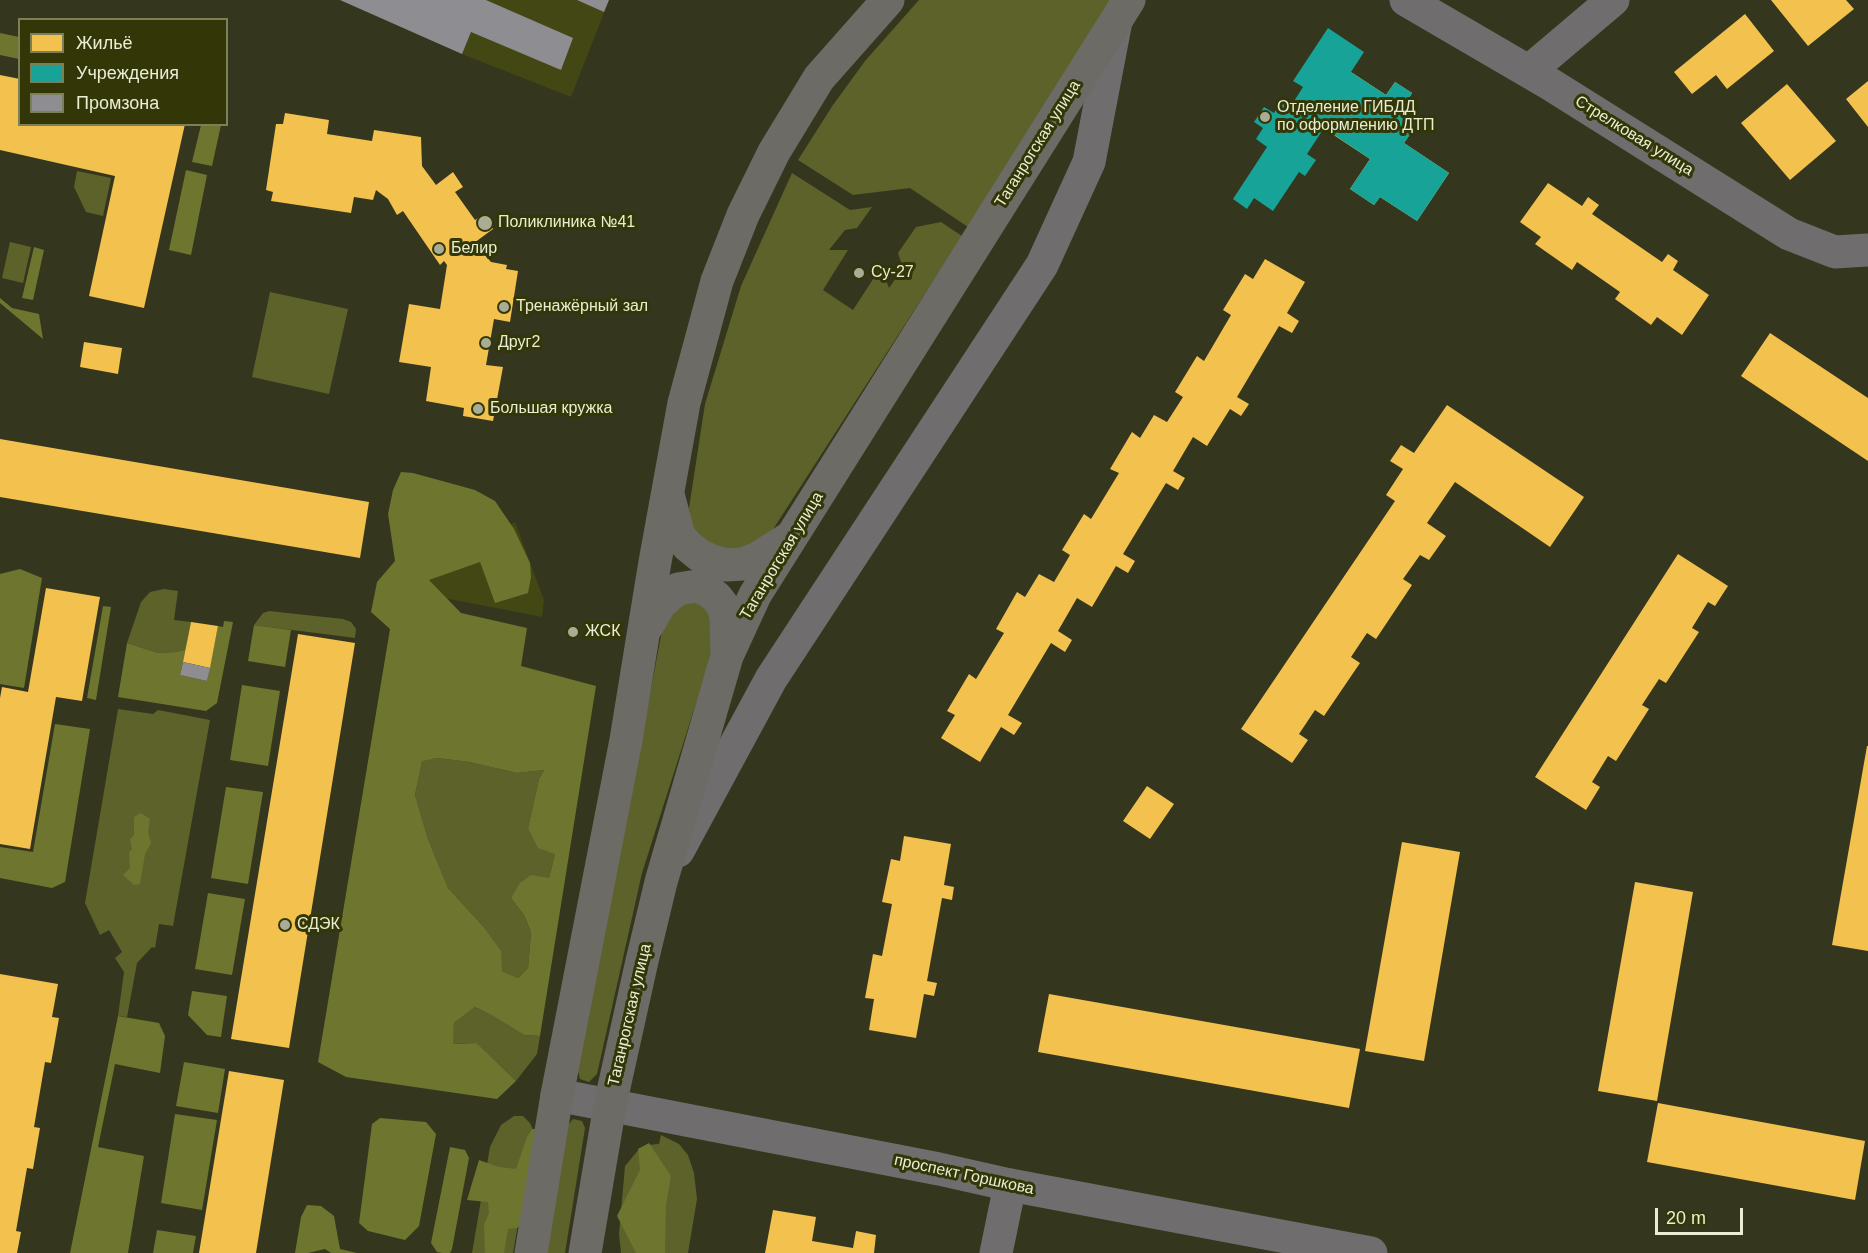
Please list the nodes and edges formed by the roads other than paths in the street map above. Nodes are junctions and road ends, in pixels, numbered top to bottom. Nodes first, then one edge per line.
1 (888, 0) edge
2 (1406, 0) edge
3 (1613, 0) edge
4 (1123, 10) edge
5 (1529, 71) junction
6 (1868, 250) edge
7 (667, 494) junction
8 (792, 536) junction
9 (644, 633) junction
10 (727, 656) junction
11 (662, 882) junction
12 (557, 1095) junction
13 (610, 1105) junction
14 (1010, 1185) junction
15 (531, 1253) edge
16 (585, 1253) edge
17 (996, 1253) edge
18 (1371, 1253) edge

1 - 7 main road
2 - 5 street, Стрелковая улица
3 - 5 street
4 - 8 main road, Таганрогская улица
4 - 11 street
5 - 6 street, Стрелковая улица
7 - 8 main road
7 - 9 main road
8 - 10 main road, Таганрогская улица
9 - 10 main road
9 - 12 main road
10 - 11 main road, Таганрогская улица
11 - 13 main road, Таганрогская улица
12 - 13 street, проспект Горшкова
12 - 15 main road
13 - 14 street, проспект Горшкова
13 - 16 main road, Таганрогская улица
14 - 17 street
14 - 18 street, проспект Горшкова

